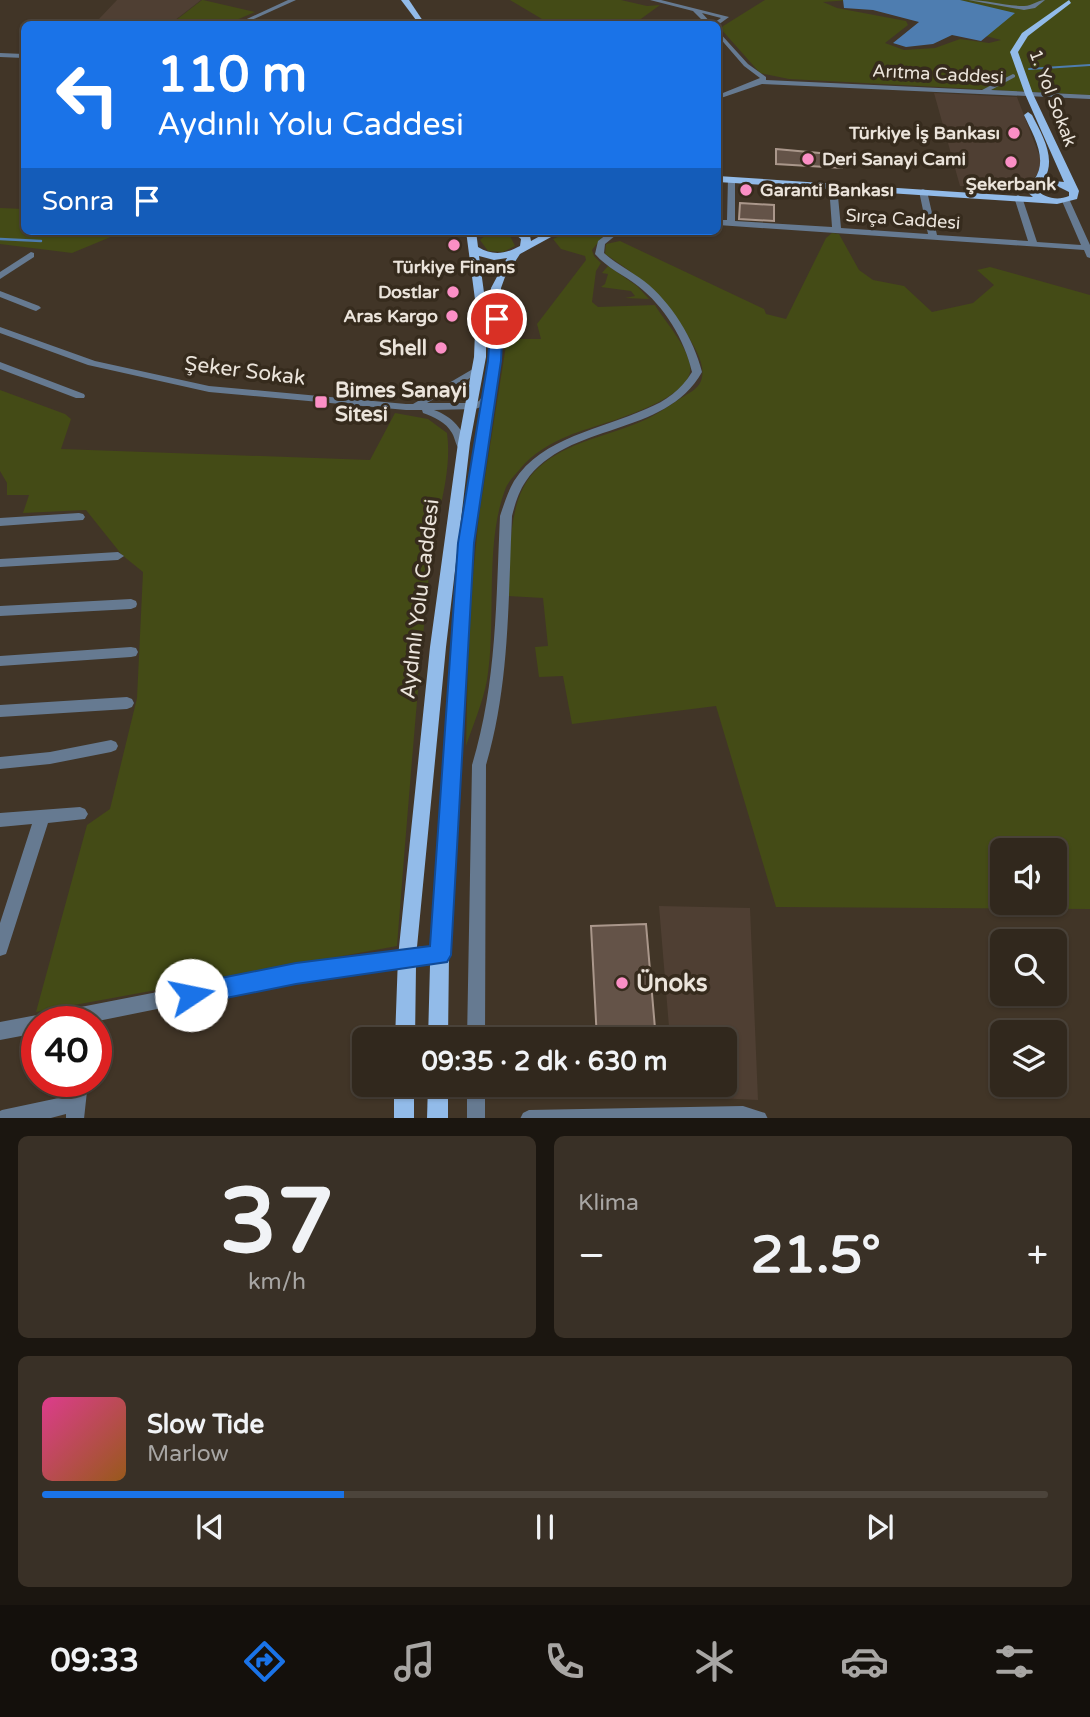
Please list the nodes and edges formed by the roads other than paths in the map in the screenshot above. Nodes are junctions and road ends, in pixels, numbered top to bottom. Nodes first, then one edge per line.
1 (293, 0) edge
2 (405, 0) edge
3 (416, 0) edge
4 (653, 0) edge
5 (971, 0) edge
6 (1042, 0) edge
7 (1055, 0) edge
8 (1082, 0) edge
9 (1072, 1) edge
10 (695, 10) junction
11 (246, 21) edge
12 (420, 21) edge
13 (429, 21) edge
14 (706, 21) edge
15 (720, 21) edge
16 (721, 36) edge
17 (0, 55) edge
18 (21, 56) edge
19 (1013, 76) junction
20 (760, 80) junction
21 (723, 90) edge
22 (964, 91) junction
23 (1024, 94) junction
24 (1090, 97) edge
25 (721, 176) edge
26 (721, 177) edge
27 (731, 180) junction
28 (1036, 183) junction
29 (833, 186) junction
30 (1071, 188) junction
31 (923, 191) junction
32 (1018, 197) junction
33 (1049, 201) junction
34 (1066, 201) junction
35 (721, 222) edge
36 (731, 223) junction
37 (837, 230) junction
38 (522, 235) edge
39 (549, 235) edge
40 (612, 235) edge
41 (933, 237) junction
42 (472, 239) edge
43 (1034, 245) junction
44 (519, 251) junction
45 (1088, 252) edge
46 (31, 255) dead end
47 (0, 276) edge
48 (0, 294) edge
49 (36, 307) dead end
50 (0, 330) edge
51 (0, 365) edge
52 (478, 369) junction
53 (440, 393) junction
54 (80, 396) dead end
55 (488, 396) junction
56 (406, 407) junction
57 (463, 407) junction
58 (463, 448) junction
59 (79, 517) dead end
60 (0, 522) edge
61 (118, 556) dead end
62 (0, 563) edge
63 (131, 604) dead end
64 (0, 611) edge
65 (131, 652) dead end
66 (0, 661) edge
67 (127, 703) dead end
68 (0, 711) edge
69 (111, 746) dead end
70 (0, 763) edge
71 (80, 814) dead end
72 (41, 817) junction
73 (0, 820) edge
74 (0, 948) edge
75 (440, 955) junction
76 (407, 957) junction
77 (112, 1013) edge
78 (21, 1027) edge
79 (405, 1027) edge
80 (438, 1027) edge
81 (476, 1027) edge
82 (0, 1031) edge
83 (404, 1097) edge
84 (438, 1097) edge
85 (476, 1097) edge
86 (76, 1111) edge
87 (728, 1117) edge
88 (2, 1118) edge
89 (404, 1118) edge
90 (437, 1118) edge
91 (476, 1118) edge
92 (529, 1118) edge
93 (608, 1118) edge
94 (759, 1118) edge

1 - 11 street
2 - 12 main road
3 - 13 main road
4 - 10 street
5 - 6 street
7 - 9 main road
7 - 19 main road, 1. Yol Sokak
8 - 9 main road
9 - 23 main road, 1. Yol Sokak
10 - 14 street
10 - 15 street
16 - 20 street
17 - 18 street
19 - 22 street
19 - 23 main road, 1. Yol Sokak
20 - 21 street, Arıtma Caddesi
20 - 22 street, Arıtma Caddesi
22 - 23 street, Arıtma Caddesi
23 - 24 street, Arıtma Caddesi
23 - 28 main road, 1. Yol Sokak
23 - 30 main road, 1. Yol Sokak
25 - 28 main road
26 - 27 main road
27 - 29 main road
27 - 36 street
28 - 30 main road
28 - 33 main road
29 - 31 main road
29 - 37 street
30 - 34 main road
31 - 32 main road
31 - 41 street
32 - 33 main road
32 - 43 street
33 - 34 main road
34 - 45 street
35 - 36 street, Sırça Caddesi
36 - 37 street, Sırça Caddesi
37 - 41 street, Sırça Caddesi
38 - 44 main road
39 - 44 main road
40 - 81 street
41 - 43 street, Sırça Caddesi
42 - 44 main road
42 - 52 main road, Aydınlı Yolu Caddesi
43 - 45 street, Sırça Caddesi
44 - 55 main road, Aydınlı Yolu Caddesi
46 - 47 street
48 - 49 street
50 - 56 street, Şeker Sokak
51 - 54 street
52 - 53 street
52 - 57 main road, Aydınlı Yolu Caddesi
53 - 56 street
53 - 57 street
55 - 57 street
55 - 75 main road, Aydınlı Yolu Caddesi
56 - 57 street, Şeker Sokak
56 - 58 street
57 - 58 main road, Aydınlı Yolu Caddesi
58 - 76 main road, Aydınlı Yolu Caddesi
59 - 60 street
61 - 62 street
63 - 64 street
65 - 66 street
67 - 68 street
69 - 70 street
71 - 72 street
72 - 73 street
72 - 74 street
75 - 76 main road
75 - 80 main road, Aydınlı Yolu Caddesi
76 - 77 street
76 - 79 main road, Aydınlı Yolu Caddesi
78 - 82 street
83 - 89 main road
84 - 90 main road
85 - 91 street
86 - 88 street
87 - 93 street
87 - 94 street
92 - 93 street

